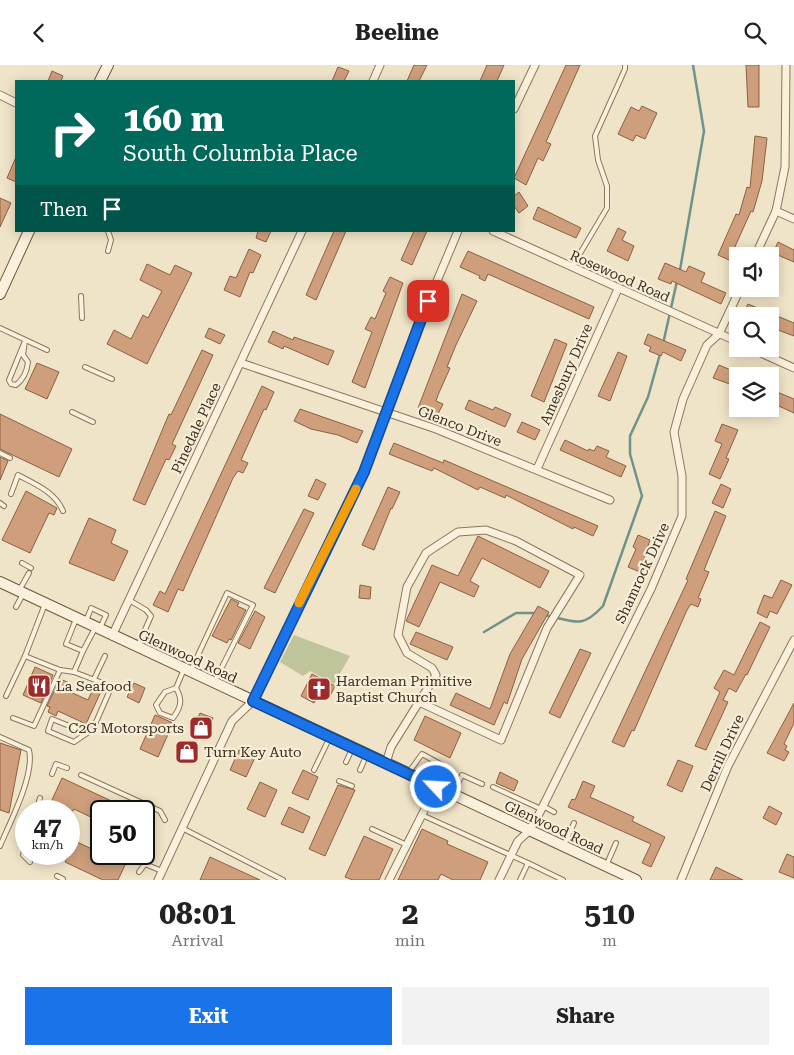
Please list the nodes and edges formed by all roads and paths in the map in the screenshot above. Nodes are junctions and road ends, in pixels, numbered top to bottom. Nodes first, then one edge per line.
1 (108, 65) edge
2 (380, 65) edge
3 (534, 65) edge
4 (625, 65) edge
5 (786, 65) edge
6 (100, 80) edge
7 (372, 80) edge
8 (0, 95) edge
9 (15, 102) edge
10 (515, 107) edge
11 (776, 211) junction
12 (794, 219) edge
13 (29, 232) edge
14 (108, 232) edge
15 (302, 232) edge
16 (458, 232) edge
17 (495, 232) edge
18 (759, 247) edge
19 (108, 251) dead end
20 (572, 268) junction
21 (618, 289) junction
22 (0, 295) edge
23 (81, 296) dead end
24 (736, 297) edge
25 (82, 318) dead end
26 (0, 327) edge
27 (719, 334) junction
28 (729, 338) edge
29 (25, 341) junction
30 (47, 351) dead end
31 (770, 357) edge
32 (241, 363) junction
33 (85, 367) dead end
34 (794, 368) edge
35 (112, 379) dead end
36 (72, 412) dead end
37 (388, 412) junction
38 (93, 422) dead end
39 (0, 453) edge
40 (10, 458) dead end
41 (538, 469) junction
42 (11, 494) dead end
43 (610, 500) dead end
44 (63, 511) dead end
45 (22, 563) dead end
46 (31, 568) dead end
47 (28, 573) dead end
48 (1, 585) edge
49 (21, 592) junction
50 (129, 600) junction
51 (45, 604) junction
52 (16, 607) dead end
53 (80, 621) junction
54 (97, 629) junction
55 (112, 636) junction
56 (794, 641) edge
57 (137, 648) junction
58 (83, 651) junction
59 (25, 656) junction
60 (105, 656) dead end
61 (60, 670) junction
62 (187, 670) junction
63 (74, 672) junction
64 (94, 679) junction
65 (214, 683) junction
66 (176, 688) junction
67 (6, 696) dead end
68 (253, 701) junction
69 (419, 701) junction
70 (13, 718) dead end
71 (87, 733) junction
72 (0, 737) edge
73 (330, 737) junction
74 (353, 747) junction
75 (367, 754) junction
76 (346, 762) dead end
77 (386, 763) junction
78 (66, 768) dead end
79 (314, 770) dead end
80 (360, 771) dead end
81 (52, 773) dead end
82 (408, 773) junction
83 (81, 775) dead end
84 (339, 781) dead end
85 (482, 784) dead end
86 (352, 786) dead end
87 (436, 787) junction
88 (493, 787) dead end
89 (453, 795) junction
90 (542, 807) junction
91 (554, 812) dead end
92 (422, 815) junction
93 (165, 820) dead end
94 (574, 823) dead end
95 (182, 828) junction
96 (372, 829) dead end
97 (529, 831) junction
98 (616, 843) dead end
99 (407, 845) junction
100 (0, 846) edge
101 (563, 847) junction
102 (511, 855) junction
103 (528, 863) junction
104 (144, 865) edge
105 (147, 865) edge
106 (605, 866) junction
107 (162, 871) junction
108 (140, 872) dead end
109 (56, 876) dead end
110 (63, 879) dead end
111 (632, 879) edge
112 (158, 880) edge
113 (283, 880) edge
114 (389, 880) edge
115 (499, 880) edge
116 (520, 880) edge
117 (563, 880) edge
118 (681, 880) edge

1 - 6 main road
2 - 7 street
3 - 10 street
4 - 20 lane
5 - 11 street
8 - 9 street
11 - 12 street
11 - 18 street
13 - 22 main road
14 - 19 lane
15 - 32 street, Pinedale Place
16 - 37 street
17 - 20 street, Rosewood Road
20 - 21 street, Rosewood Road
21 - 27 street, Rosewood Road
21 - 41 street, Amesbury Drive
23 - 25 lane
24 - 27 street, Shamrock Drive
26 - 29 lane
27 - 28 street, Rosewood Road
27 - 90 street, Shamrock Drive
29 - 29 lane
29 - 30 lane
31 - 34 street
32 - 37 street, Glenco Drive
32 - 50 street, Pinedale Place
33 - 35 lane
36 - 38 lane
37 - 41 street, Glenco Drive
37 - 68 street
39 - 40 lane
41 - 43 street, Glenco Drive
42 - 44 lane
45 - 46 lane
47 - 49 lane
48 - 49 main road, Glenwood Road
49 - 51 main road, Glenwood Road
49 - 52 lane
50 - 55 street, Pinedale Place
50 - 57 lane
51 - 53 main road, Glenwood Road
51 - 59 lane
53 - 54 main road, Glenwood Road
53 - 54 lane
53 - 58 lane
54 - 55 main road, Glenwood Road
54 - 58 lane
55 - 57 main road, Glenwood Road
56 - 118 street, Derrill Drive
57 - 62 main road, Glenwood Road
58 - 63 lane
59 - 61 lane
59 - 67 lane
60 - 64 lane
61 - 63 lane
61 - 70 lane
62 - 65 main road, Glenwood Road
62 - 65 lane
62 - 66 lane
63 - 64 lane
64 - 71 lane
65 - 68 main road, Glenwood Road
66 - 66 lane
68 - 73 main road, Glenwood Road
68 - 95 street
69 - 69 street
69 - 77 street
71 - 71 lane
72 - 100 lane
73 - 74 main road, Glenwood Road
73 - 79 lane
74 - 75 main road, Glenwood Road
74 - 76 lane
75 - 77 main road, Glenwood Road
75 - 80 lane
77 - 82 main road, Glenwood Road
78 - 81 lane
82 - 87 main road, Glenwood Road
82 - 87 lane
83 - 93 lane
84 - 86 lane
85 - 89 lane
87 - 89 main road, Glenwood Road
87 - 92 street
88 - 90 lane
89 - 97 main road, Glenwood Road
90 - 91 lane
90 - 97 street, Shamrock Drive
92 - 99 street
92 - 102 lane
94 - 101 lane
95 - 107 street
95 - 113 lane
96 - 99 lane
97 - 101 main road, Glenwood Road
97 - 102 street, Shamrock Drive
98 - 106 lane
99 - 114 street
101 - 106 main road, Glenwood Road
102 - 103 lane
102 - 115 street, Shamrock Drive
103 - 116 lane
103 - 117 lane
104 - 108 lane
105 - 107 lane
106 - 111 main road, Glenwood Road
107 - 112 street
109 - 110 lane

